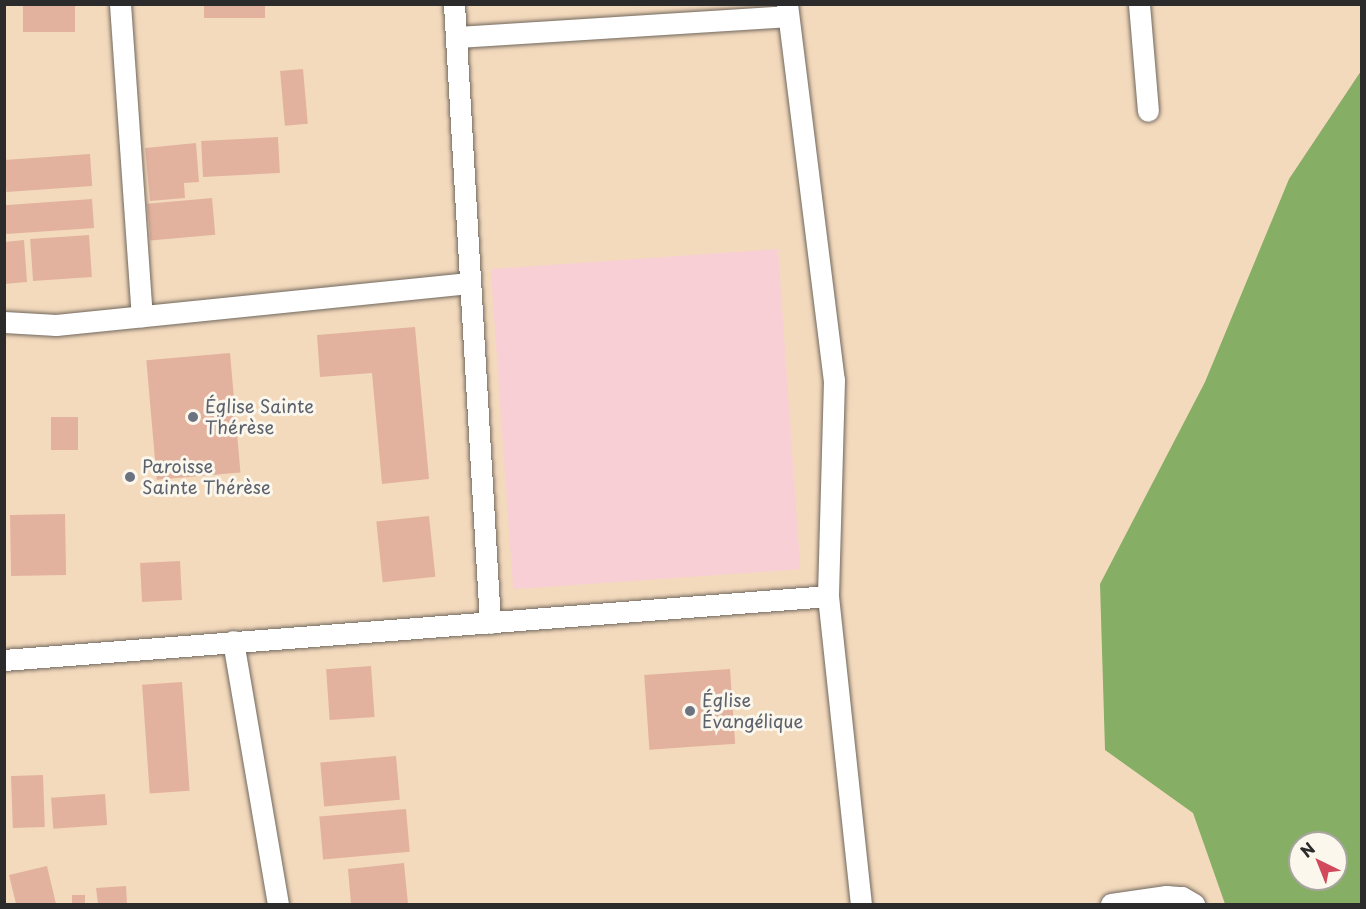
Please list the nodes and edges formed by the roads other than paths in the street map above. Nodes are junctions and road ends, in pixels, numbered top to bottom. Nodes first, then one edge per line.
1 (120, 4) edge
2 (454, 4) edge
3 (1139, 4) edge
4 (787, 10) edge
5 (456, 37) junction
6 (1148, 111) dead end
7 (469, 283) junction
8 (142, 316) junction
9 (4, 322) edge
10 (828, 596) junction
11 (490, 623) junction
12 (233, 641) junction
13 (4, 660) edge
14 (278, 904) edge
15 (861, 904) edge
16 (1111, 904) edge
17 (1194, 904) edge

1 - 8 street
2 - 5 street
3 - 6 street
4 - 5 street
4 - 10 street
5 - 7 street
7 - 8 street
7 - 11 street
8 - 9 street
10 - 11 street
10 - 15 street
11 - 12 street
12 - 13 street
12 - 14 street
16 - 17 street

